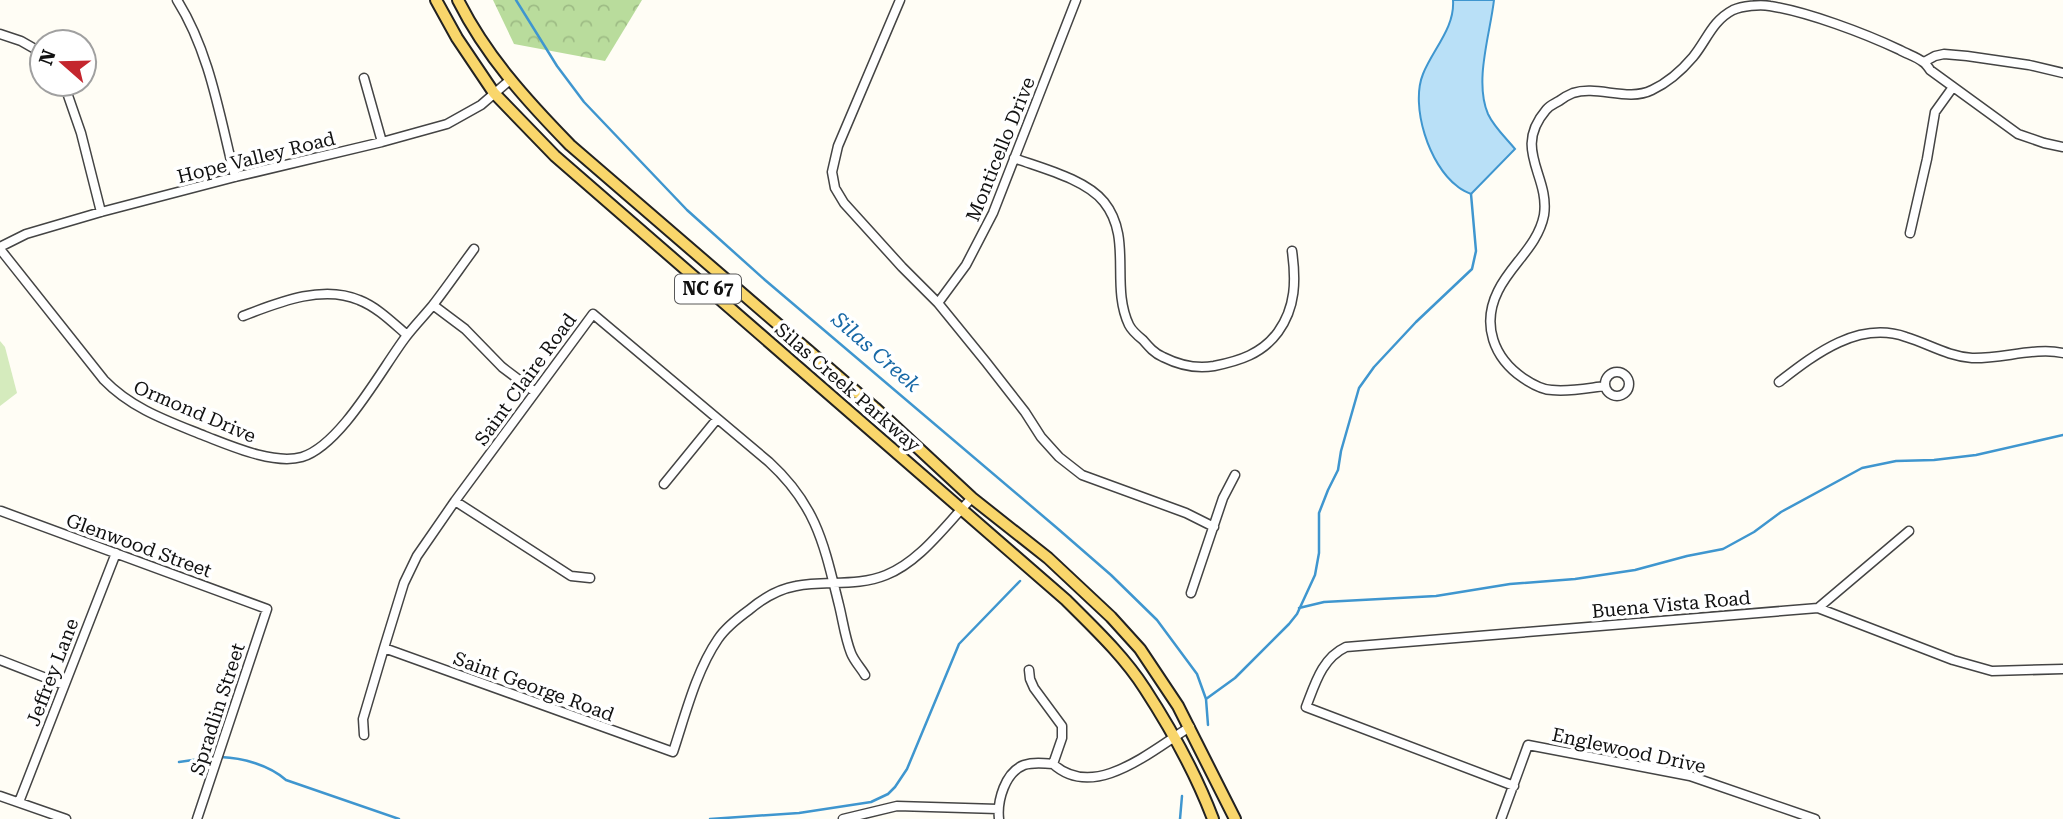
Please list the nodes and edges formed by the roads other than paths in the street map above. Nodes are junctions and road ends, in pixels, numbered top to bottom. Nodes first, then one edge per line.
1 (177, 0) edge
2 (436, 0) edge
3 (458, 0) edge
4 (900, 0) edge
5 (1076, 0) edge
6 (0, 34) edge
7 (28, 45) edge
8 (1924, 62) junction
9 (2063, 73) edge
10 (364, 78) dead end
11 (510, 80) junction
12 (1953, 87) junction
13 (494, 93) junction
14 (69, 98) edge
15 (382, 142) junction
16 (2063, 147) edge
17 (1014, 158) junction
18 (236, 177) junction
19 (101, 212) junction
20 (1910, 233) dead end
21 (0, 248) edge
22 (474, 249) dead end
23 (1292, 251) dead end
24 (938, 303) junction
25 (433, 305) junction
26 (243, 316) dead end
27 (407, 335) junction
28 (2063, 353) edge
29 (1780, 382) dead end
30 (1605, 386) dead end
31 (535, 392) junction
32 (717, 419) junction
33 (1235, 475) dead end
34 (664, 484) dead end
35 (972, 498) junction
36 (455, 500) junction
37 (961, 510) junction
38 (1, 511) edge
39 (1214, 527) junction
40 (1909, 531) dead end
41 (116, 553) junction
42 (590, 578) dead end
43 (833, 584) junction
44 (1191, 593) dead end
45 (1818, 608) junction
46 (267, 609) joint
47 (384, 648) junction
48 (0, 660) edge
49 (2063, 669) edge
50 (1029, 670) dead end
51 (865, 675) dead end
52 (64, 685) junction
53 (1190, 727) junction
54 (364, 735) dead end
55 (1173, 737) junction
56 (1053, 764) junction
57 (1514, 786) junction
58 (0, 796) edge
59 (19, 802) junction
60 (998, 809) junction
61 (66, 819) edge
62 (198, 819) edge
63 (843, 819) edge
64 (999, 819) edge
65 (1213, 819) edge
66 (1235, 819) edge
67 (1501, 819) edge
68 (1815, 819) edge

1 - 18 street
2 - 13 main road, Silas Creek Parkway / NC 67
3 - 11 main road, Silas Creek Parkway / NC 67
4 - 24 street
5 - 17 street, Monticello Drive
6 - 7 street
8 - 9 street
8 - 12 street
8 - 30 street
10 - 15 street
11 - 13 street, Hope Valley Road
11 - 35 main road, Silas Creek Parkway / NC 67
12 - 16 street
12 - 20 street
13 - 15 street, Hope Valley Road
13 - 37 main road, Silas Creek Parkway / NC 67
14 - 19 street
15 - 18 street, Hope Valley Road
17 - 23 street
17 - 24 street, Monticello Drive
18 - 19 street, Hope Valley Road
19 - 21 street, Hope Valley Road
21 - 27 street, Ormond Drive
22 - 25 street, Ormond Drive
24 - 39 street
25 - 27 street, Ormond Drive
25 - 31 street
26 - 27 street
28 - 29 street
31 - 32 street, Saint Claire Road
31 - 36 street, Saint Claire Road
32 - 34 street
32 - 43 street, Saint Claire Road
33 - 39 street
35 - 37 street
35 - 53 main road, Silas Creek Parkway / NC 67
36 - 42 street
36 - 47 street, Saint Claire Road
37 - 43 street
37 - 55 main road, Silas Creek Parkway / NC 67
38 - 41 street, Glenwood Street
39 - 44 street
40 - 45 street
41 - 46 street, Glenwood Street
41 - 52 street, Jeffrey Lane
43 - 47 street, Saint George Road
43 - 51 street, Saint Claire Road
45 - 49 street, Buena Vista Road
45 - 57 street, Buena Vista Road
46 - 62 street, Spradlin Street
47 - 54 street, Saint Claire Road
48 - 52 street
50 - 56 street
52 - 59 street, Jeffrey Lane
53 - 55 street
53 - 66 main road, Silas Creek Parkway / NC 67
55 - 56 street
55 - 65 main road, Silas Creek Parkway / NC 67
56 - 60 street
57 - 67 street
57 - 68 street, Englewood Drive
58 - 59 street
59 - 61 street
60 - 63 street
60 - 64 street

